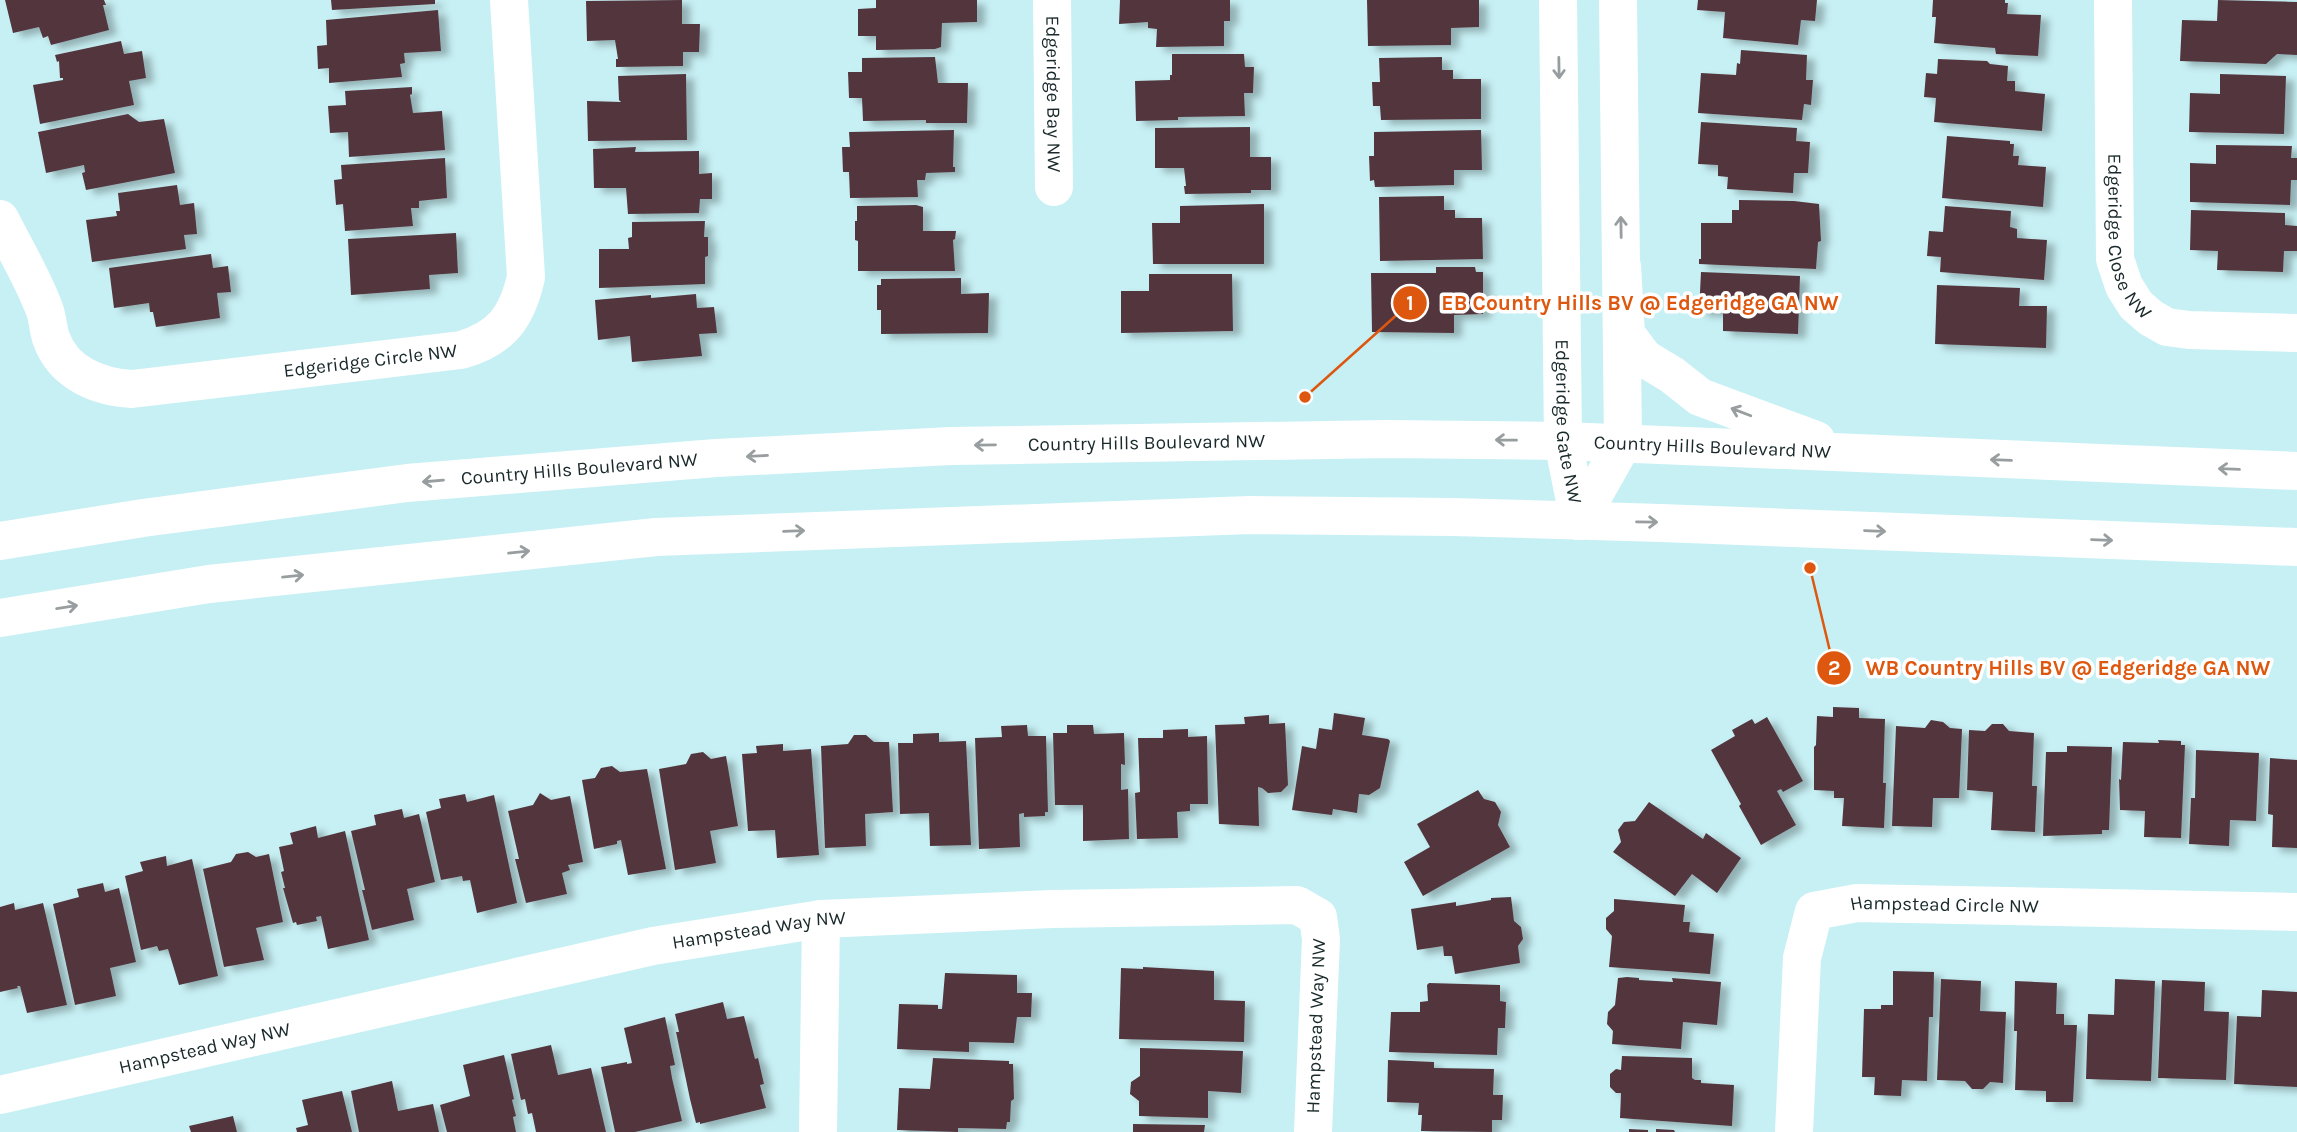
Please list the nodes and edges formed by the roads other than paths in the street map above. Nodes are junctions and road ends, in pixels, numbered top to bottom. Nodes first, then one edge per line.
1 (509, 0) edge
2 (1052, 0) edge
3 (1558, 0) edge
4 (1618, 0) edge
5 (2113, 0) edge
6 (1054, 187) dead end
7 (0, 219) edge
8 (1622, 266) junction
9 (2297, 333) edge
10 (1563, 441) junction
11 (1623, 443) junction
12 (1851, 454) junction
13 (2297, 471) edge
14 (1579, 521) junction
15 (0, 541) edge
16 (2297, 547) edge
17 (0, 618) edge
18 (2297, 912) edge
19 (821, 919) junction
20 (0, 1095) edge
21 (818, 1132) edge
22 (1313, 1132) edge
23 (1794, 1132) edge

1 - 7 street, Edgeridge Circle NW
2 - 6 street, Edgeridge Bay NW
3 -> 10 street, Edgeridge Gate NW
8 -> 4 street, Edgeridge Gate NW
5 - 9 street, Edgeridge Close NW
8 - 11 street, Edgeridge Gate NW
12 -> 8 street
10 - 11 street, Country Hills Boulevard NW
10 - 14 street, Edgeridge Gate NW
10 -> 15 street, Country Hills Boulevard NW
11 - 12 street, Country Hills Boulevard NW
11 - 14 street, Edgeridge Gate NW
13 -> 12 street, Country Hills Boulevard NW
14 -> 16 street
17 -> 14 street
18 - 23 street, Hampstead Circle NW
19 - 20 street, Hampstead Way NW
19 - 21 street
19 - 22 street, Hampstead Way NW

